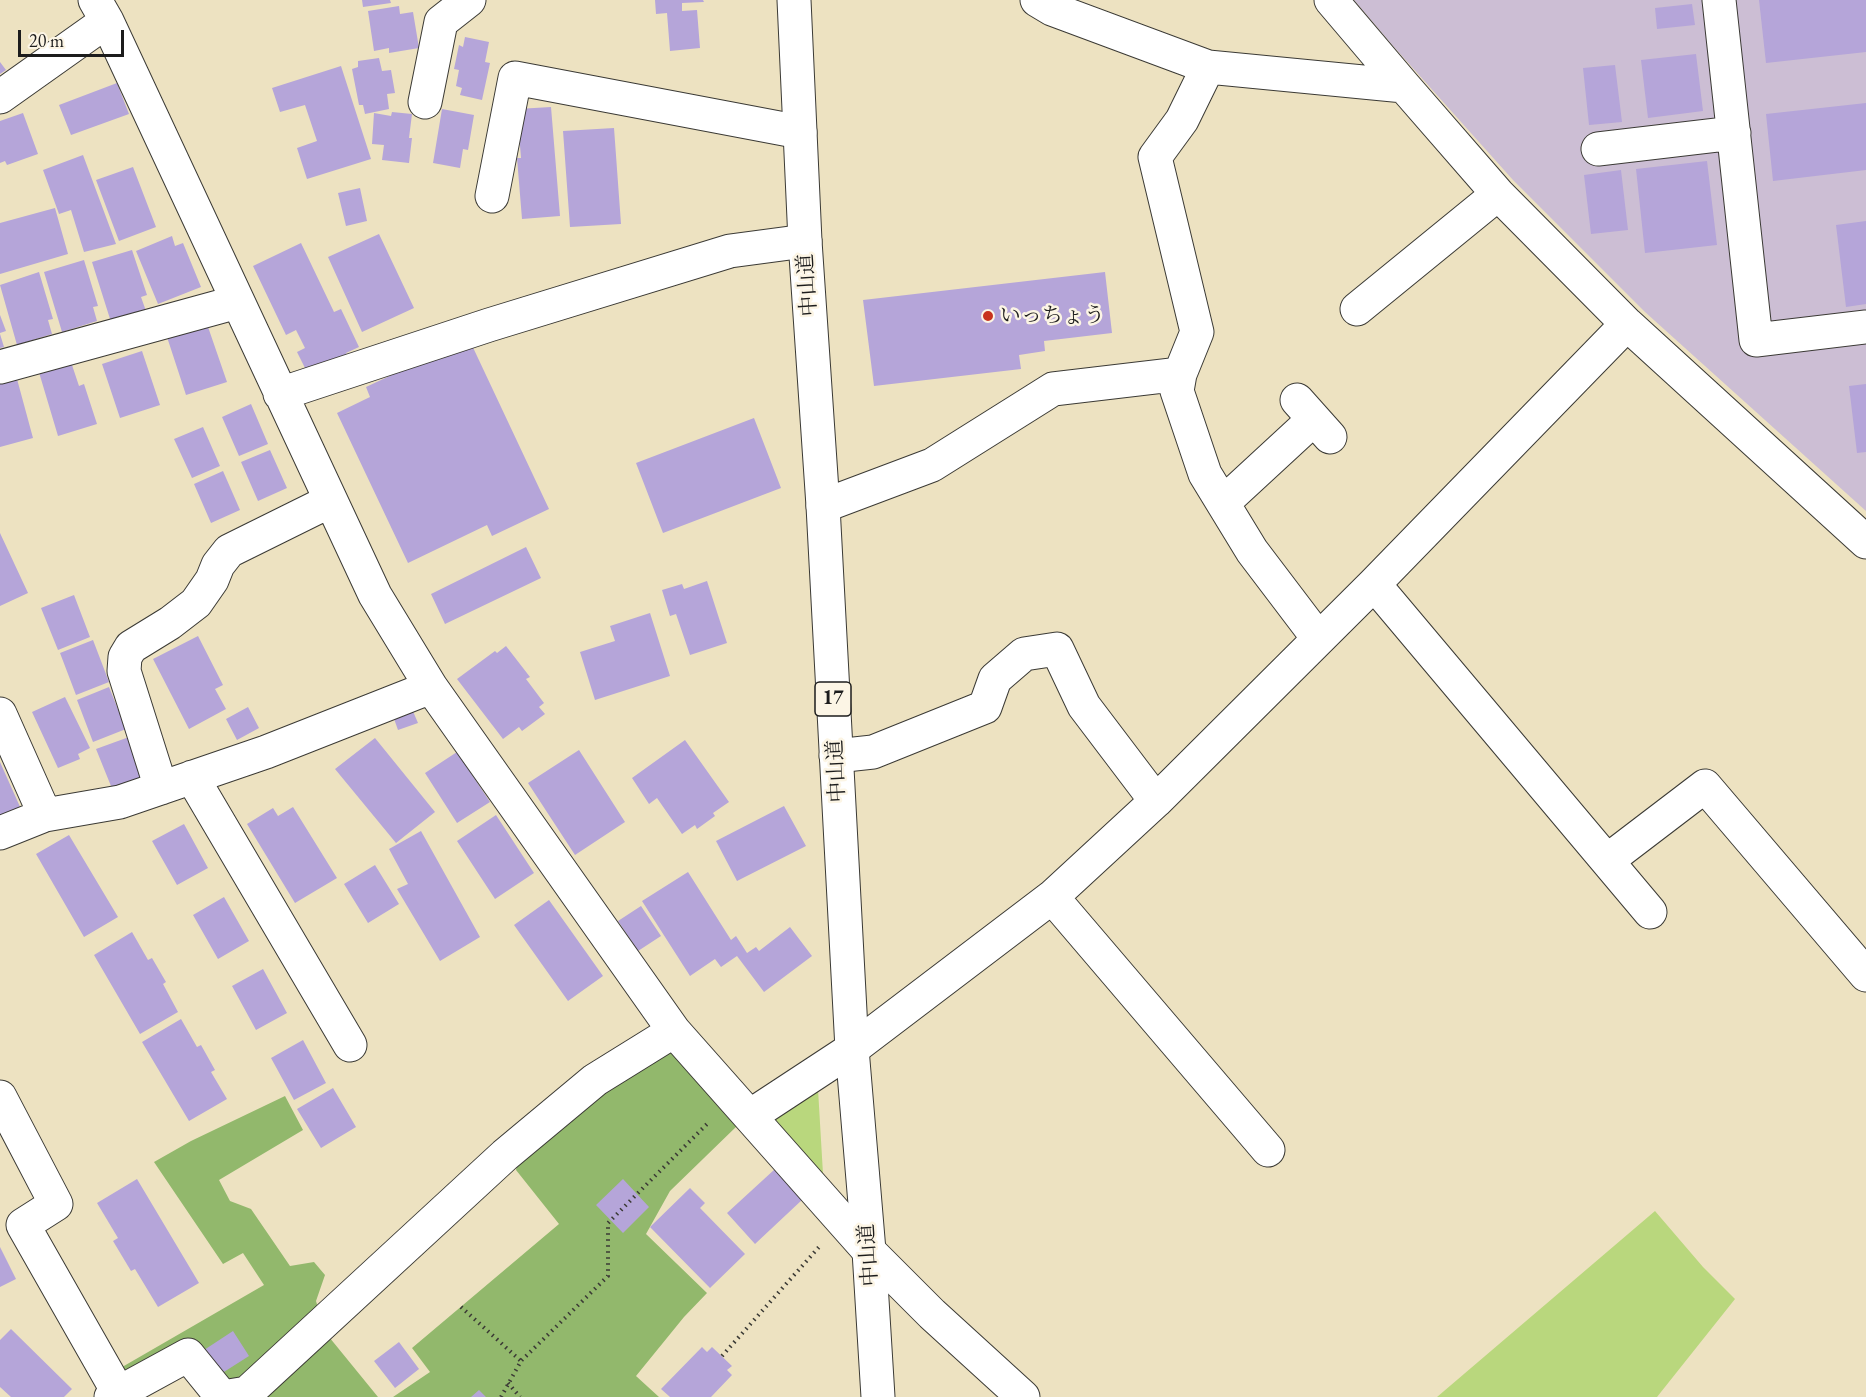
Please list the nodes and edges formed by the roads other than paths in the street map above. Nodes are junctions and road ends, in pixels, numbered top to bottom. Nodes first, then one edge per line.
1 (469, 0) edge
2 (794, 0) edge
3 (1038, 0) edge
4 (1331, 0) edge
5 (1719, 0) edge
6 (101, 11) edge
7 (1208, 68) junction
8 (1404, 86) junction
9 (0, 97) edge
10 (425, 102) dead end
11 (800, 132) junction
12 (1734, 133) junction
13 (1598, 149) dead end
14 (1498, 194) junction
15 (492, 196) dead end
16 (805, 242) junction
17 (237, 302) junction
18 (1357, 309) dead end
19 (1627, 324) junction
20 (1866, 327) edge
21 (0, 367) edge
22 (1180, 374) junction
23 (280, 394) junction
24 (1314, 419) dead end
25 (330, 501) junction
26 (1223, 503) junction
27 (823, 506) junction
28 (1866, 542) edge
29 (1374, 584) junction
30 (1318, 638) junction
31 (431, 687) junction
32 (0, 714) edge
33 (836, 756) junction
34 (192, 777) junction
35 (161, 788) junction
36 (1156, 801) junction
37 (45, 815) junction
38 (0, 833) edge
39 (1608, 860) junction
40 (1052, 897) junction
41 (1650, 912) dead end
42 (1866, 975) edge
43 (674, 1031) junction
44 (350, 1045) dead end
45 (852, 1049) junction
46 (0, 1097) edge
47 (742, 1107) junction
48 (1268, 1150) dead end
49 (869, 1251) junction
50 (114, 1395) edge
51 (222, 1397) edge
52 (878, 1397) edge
53 (1023, 1397) edge

1 - 10 main road
2 - 11 main road, 中山道 / 17
3 - 7 main road
4 - 8 main road
5 - 12 main road
6 - 9 main road
6 - 17 main road
7 - 8 main road
7 - 22 main road
8 - 14 main road
11 - 15 main road
11 - 16 main road, 中山道 / 17
12 - 13 main road
12 - 20 main road
14 - 18 main road
14 - 19 main road
16 - 23 main road
16 - 27 main road, 中山道 / 17
17 - 21 main road
17 - 23 main road
19 - 28 main road
19 - 29 main road
22 - 26 main road
22 - 27 main road
23 - 25 main road
24 - 26 main road
25 - 31 main road
25 - 35 main road
26 - 30 main road
27 - 33 main road, 中山道 / 17
29 - 30 main road
29 - 39 main road
30 - 36 main road
31 - 34 main road
31 - 43 main road
32 - 37 main road
33 - 36 main road
33 - 45 main road, 中山道 / 17
34 - 35 main road
34 - 44 main road
35 - 37 main road
36 - 40 main road
37 - 38 main road
39 - 41 main road
39 - 42 main road
40 - 45 main road
40 - 48 main road
43 - 47 main road
43 - 51 main road
45 - 47 main road
45 - 49 main road, 中山道 / 17
46 - 50 main road
47 - 49 main road
49 - 52 main road, 中山道 / 17
49 - 53 main road
50 - 51 main road

